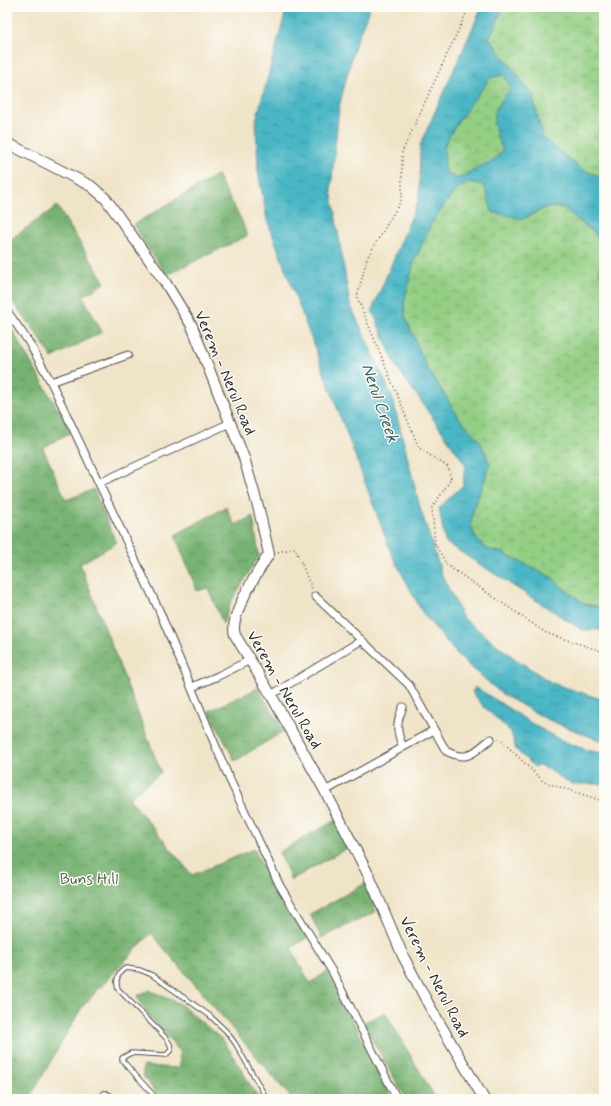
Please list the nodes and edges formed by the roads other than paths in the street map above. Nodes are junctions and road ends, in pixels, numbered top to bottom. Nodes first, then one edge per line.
1 (7, 143) edge
2 (7, 311) edge
3 (128, 355) dead end
4 (51, 382) junction
5 (230, 423) junction
6 (98, 483) junction
7 (315, 596) road end
8 (362, 640) junction
9 (250, 660) junction
10 (192, 687) junction
11 (271, 695) junction
12 (403, 707) dead end
13 (434, 730) junction
14 (491, 740) road end
15 (403, 747) junction
16 (325, 791) junction
17 (99, 1099) edge
18 (118, 1099) edge
19 (157, 1099) edge
20 (267, 1099) edge
21 (397, 1099) edge
22 (484, 1099) edge

1 - 5 main road, Verem - Nerul Road
2 - 4 street
3 - 4 street
4 - 6 street
5 - 6 street
5 - 9 main road, Verem - Nerul Road
6 - 10 street
7 - 8 street
8 - 11 street
8 - 13 street
9 - 10 street
9 - 11 main road, Verem - Nerul Road
10 - 21 street
11 - 16 main road, Verem - Nerul Road
12 - 15 street
13 - 14 street
13 - 15 street
15 - 16 street
16 - 22 main road, Verem - Nerul Road
17 - 18 lane
19 - 20 lane

